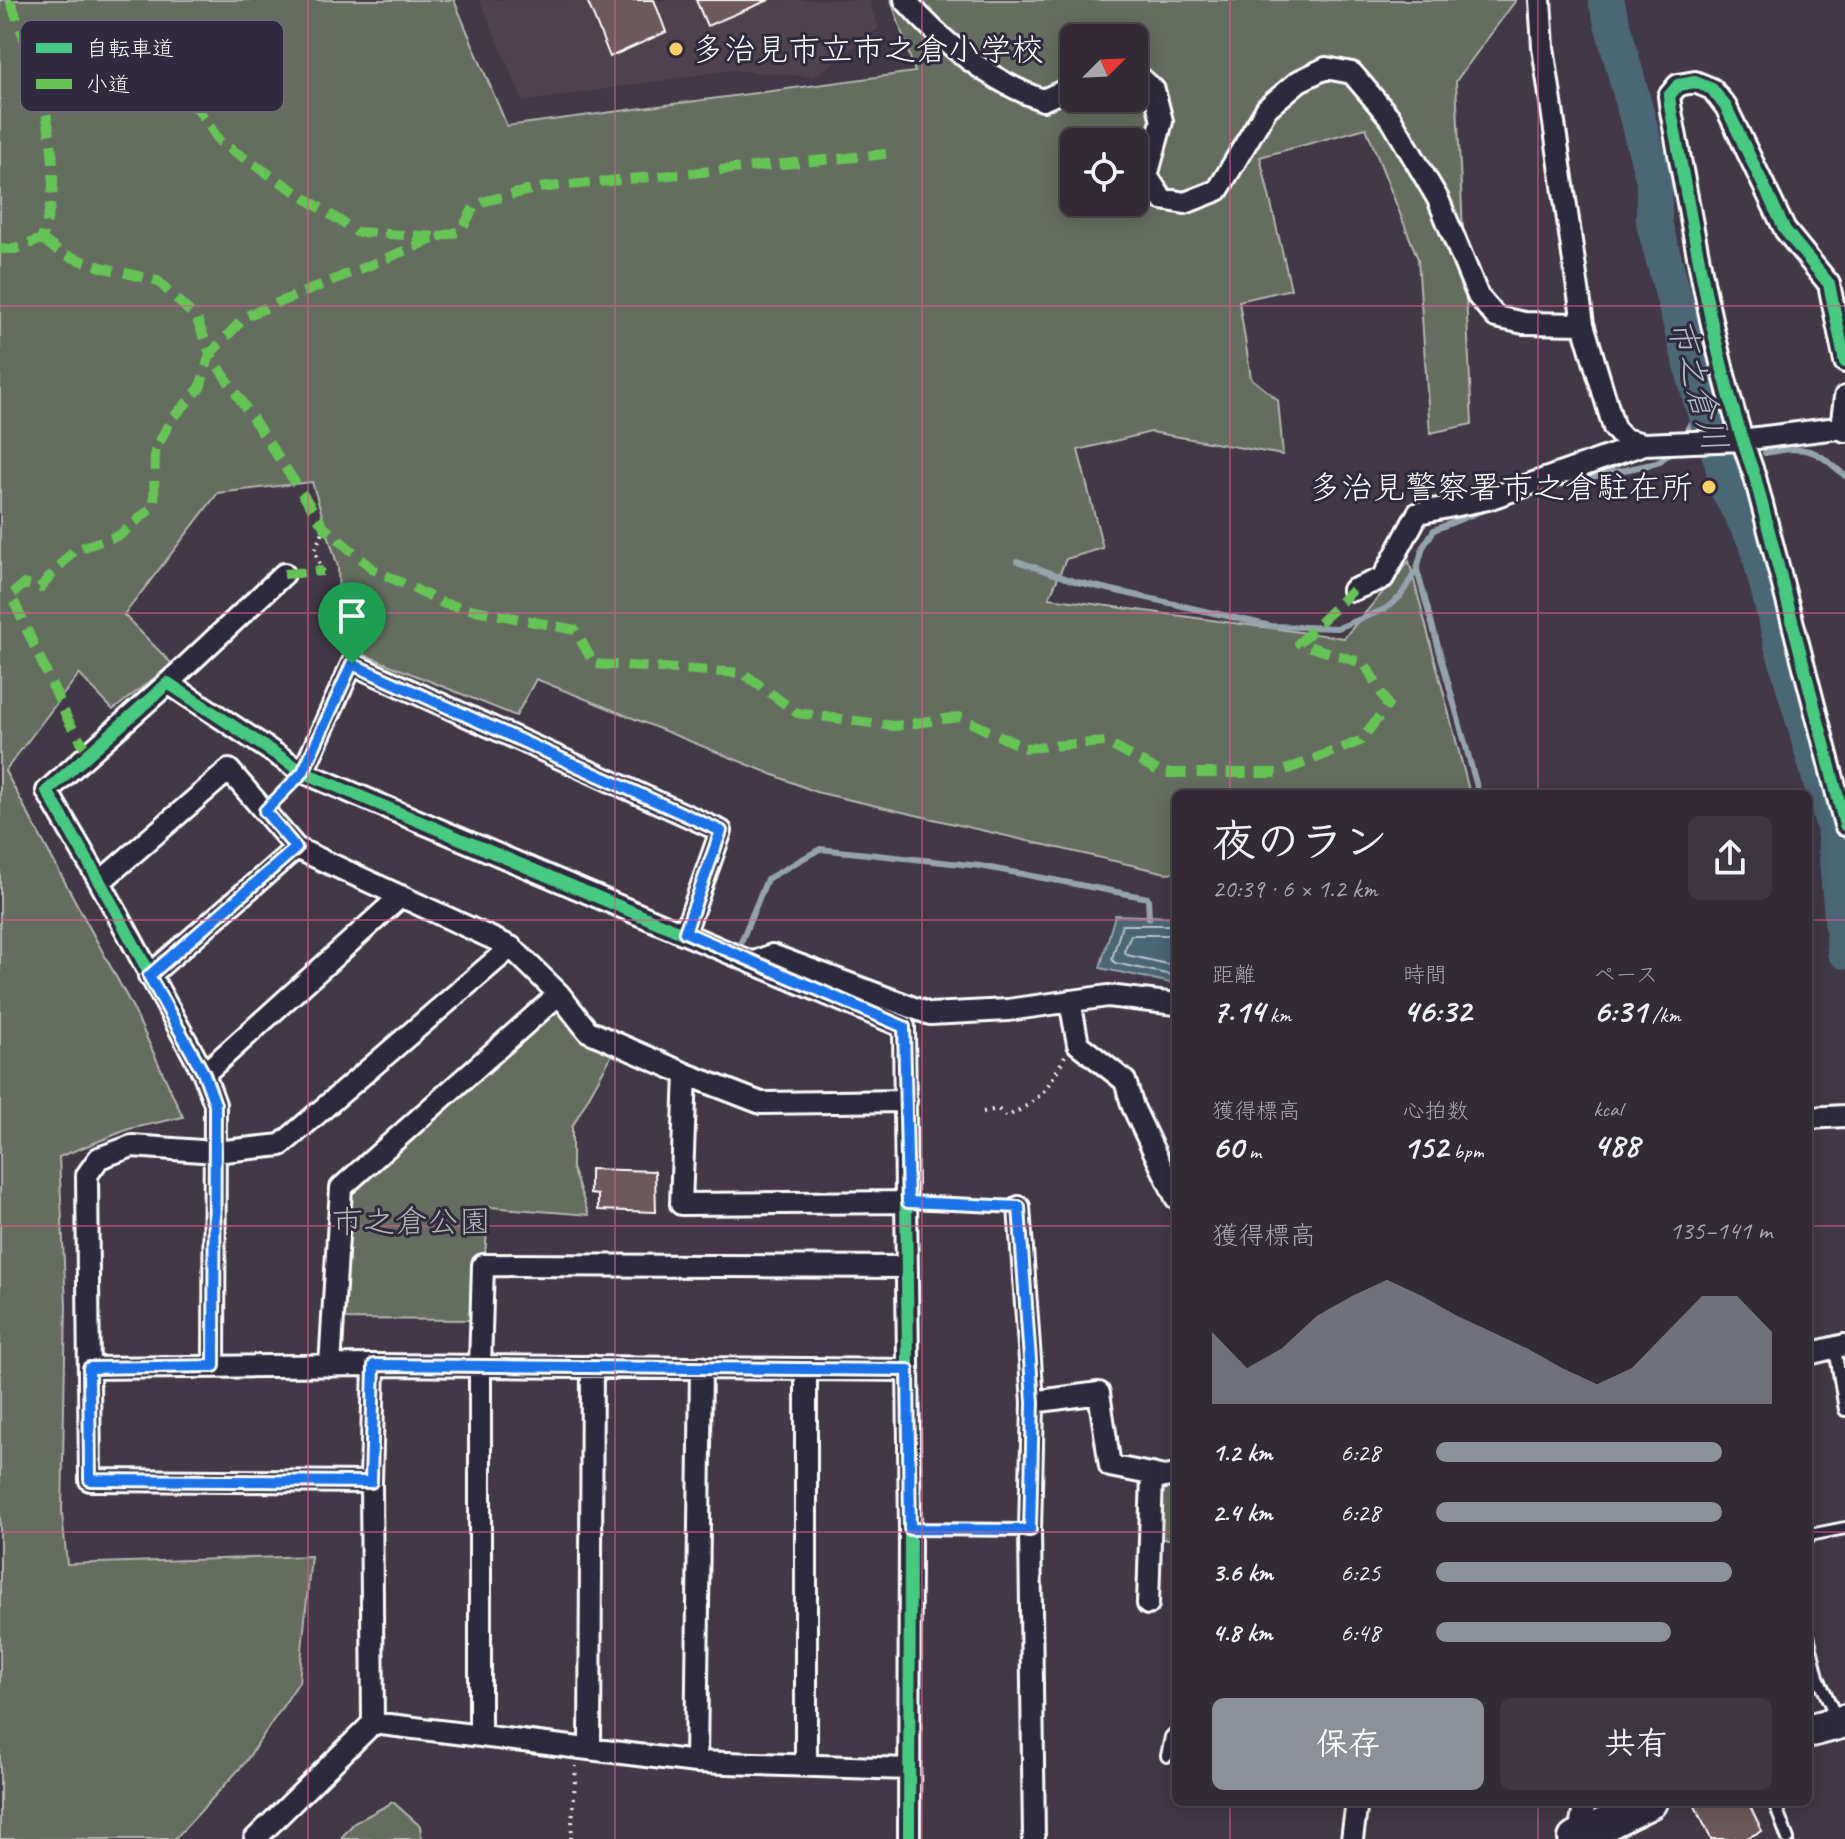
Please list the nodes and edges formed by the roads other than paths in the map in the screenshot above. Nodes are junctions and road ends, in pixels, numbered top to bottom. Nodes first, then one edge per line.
1 (905, 0) edge
2 (1540, 0) edge
3 (1148, 85) edge
4 (1060, 92) edge
5 (1583, 324) junction
6 (1845, 362) edge
7 (1845, 397) edge
8 (1844, 429) edge
9 (1741, 440) junction
10 (1644, 444) junction
11 (284, 574) dead end
12 (1353, 590) dead end
13 (168, 683) junction
14 (303, 772) junction
15 (1845, 825) edge
16 (296, 848) junction
17 (100, 882) junction
18 (401, 896) junction
19 (685, 932) junction
20 (511, 947) junction
21 (754, 962) junction
22 (149, 976) junction
23 (559, 994) junction
24 (1070, 1001) junction
25 (1172, 1004) edge
26 (204, 1074) junction
27 (686, 1074) junction
28 (906, 1101) junction
29 (1840, 1116) edge
30 (1812, 1118) edge
31 (215, 1152) junction
32 (1172, 1190) edge
33 (908, 1202) junction
34 (1019, 1207) road end
35 (907, 1267) junction
36 (1841, 1346) edge
37 (1812, 1353) edge
38 (374, 1365) junction
39 (214, 1366) junction
40 (330, 1366) junction
41 (480, 1366) junction
42 (592, 1366) junction
43 (701, 1367) junction
44 (89, 1368) junction
45 (806, 1369) junction
46 (908, 1370) junction
47 (1033, 1402) junction
48 (1845, 1410) edge
49 (1152, 1474) junction
50 (1172, 1476) edge
51 (371, 1482) junction
52 (1845, 1528) edge
53 (1812, 1534) edge
54 (1148, 1604) dead end
55 (1812, 1652) edge
56 (373, 1723) junction
57 (1830, 1724) edge
58 (480, 1734) junction
59 (1172, 1736) edge
60 (584, 1748) junction
61 (1167, 1756) dead end
62 (696, 1762) junction
63 (806, 1764) junction
64 (909, 1769) junction
65 (1356, 1806) edge
66 (1584, 1806) edge
67 (1642, 1806) edge
68 (1776, 1806) edge
69 (1577, 1838) edge
70 (255, 1839) edge
71 (909, 1839) edge
72 (1034, 1839) edge
73 (1352, 1839) edge
74 (1788, 1839) edge

1 - 4 street
2 - 5 street
3 - 5 street
5 - 10 street
6 - 9 street
7 - 8 street
8 - 9 street
9 - 10 street
9 - 15 street
10 - 12 street
11 - 13 street
13 - 14 street
13 - 17 street
14 - 19 street
14 - 19 street
16 - 17 street
16 - 18 street
16 - 22 street
17 - 22 street
18 - 20 street
18 - 26 street
19 - 21 street
20 - 23 street
20 - 31 street
21 - 24 street
21 - 28 street
22 - 26 street
23 - 27 street
23 - 40 street
24 - 25 street
24 - 32 street
26 - 31 street
27 - 28 street
27 - 33 street
28 - 33 street
29 - 30 street
31 - 39 street
31 - 44 street
33 - 35 street
34 - 47 street
35 - 41 street
35 - 46 street
36 - 37 street
36 - 48 lane
38 - 40 street
38 - 41 street
38 - 51 street
39 - 40 street
39 - 44 street
41 - 42 street
41 - 58 street
42 - 43 street
42 - 60 street
43 - 45 street
43 - 62 street
44 - 51 street
45 - 46 street
45 - 63 street
46 - 64 street
47 - 49 street
47 - 72 street
49 - 50 street
49 - 54 street
51 - 56 street
52 - 53 lane
55 - 57 lane
56 - 58 street
56 - 70 street
58 - 60 street
59 - 61 lane
60 - 62 street
62 - 63 street
63 - 64 street
64 - 71 street
65 - 73 street
66 - 69 street
67 - 69 highway
68 - 74 lane

